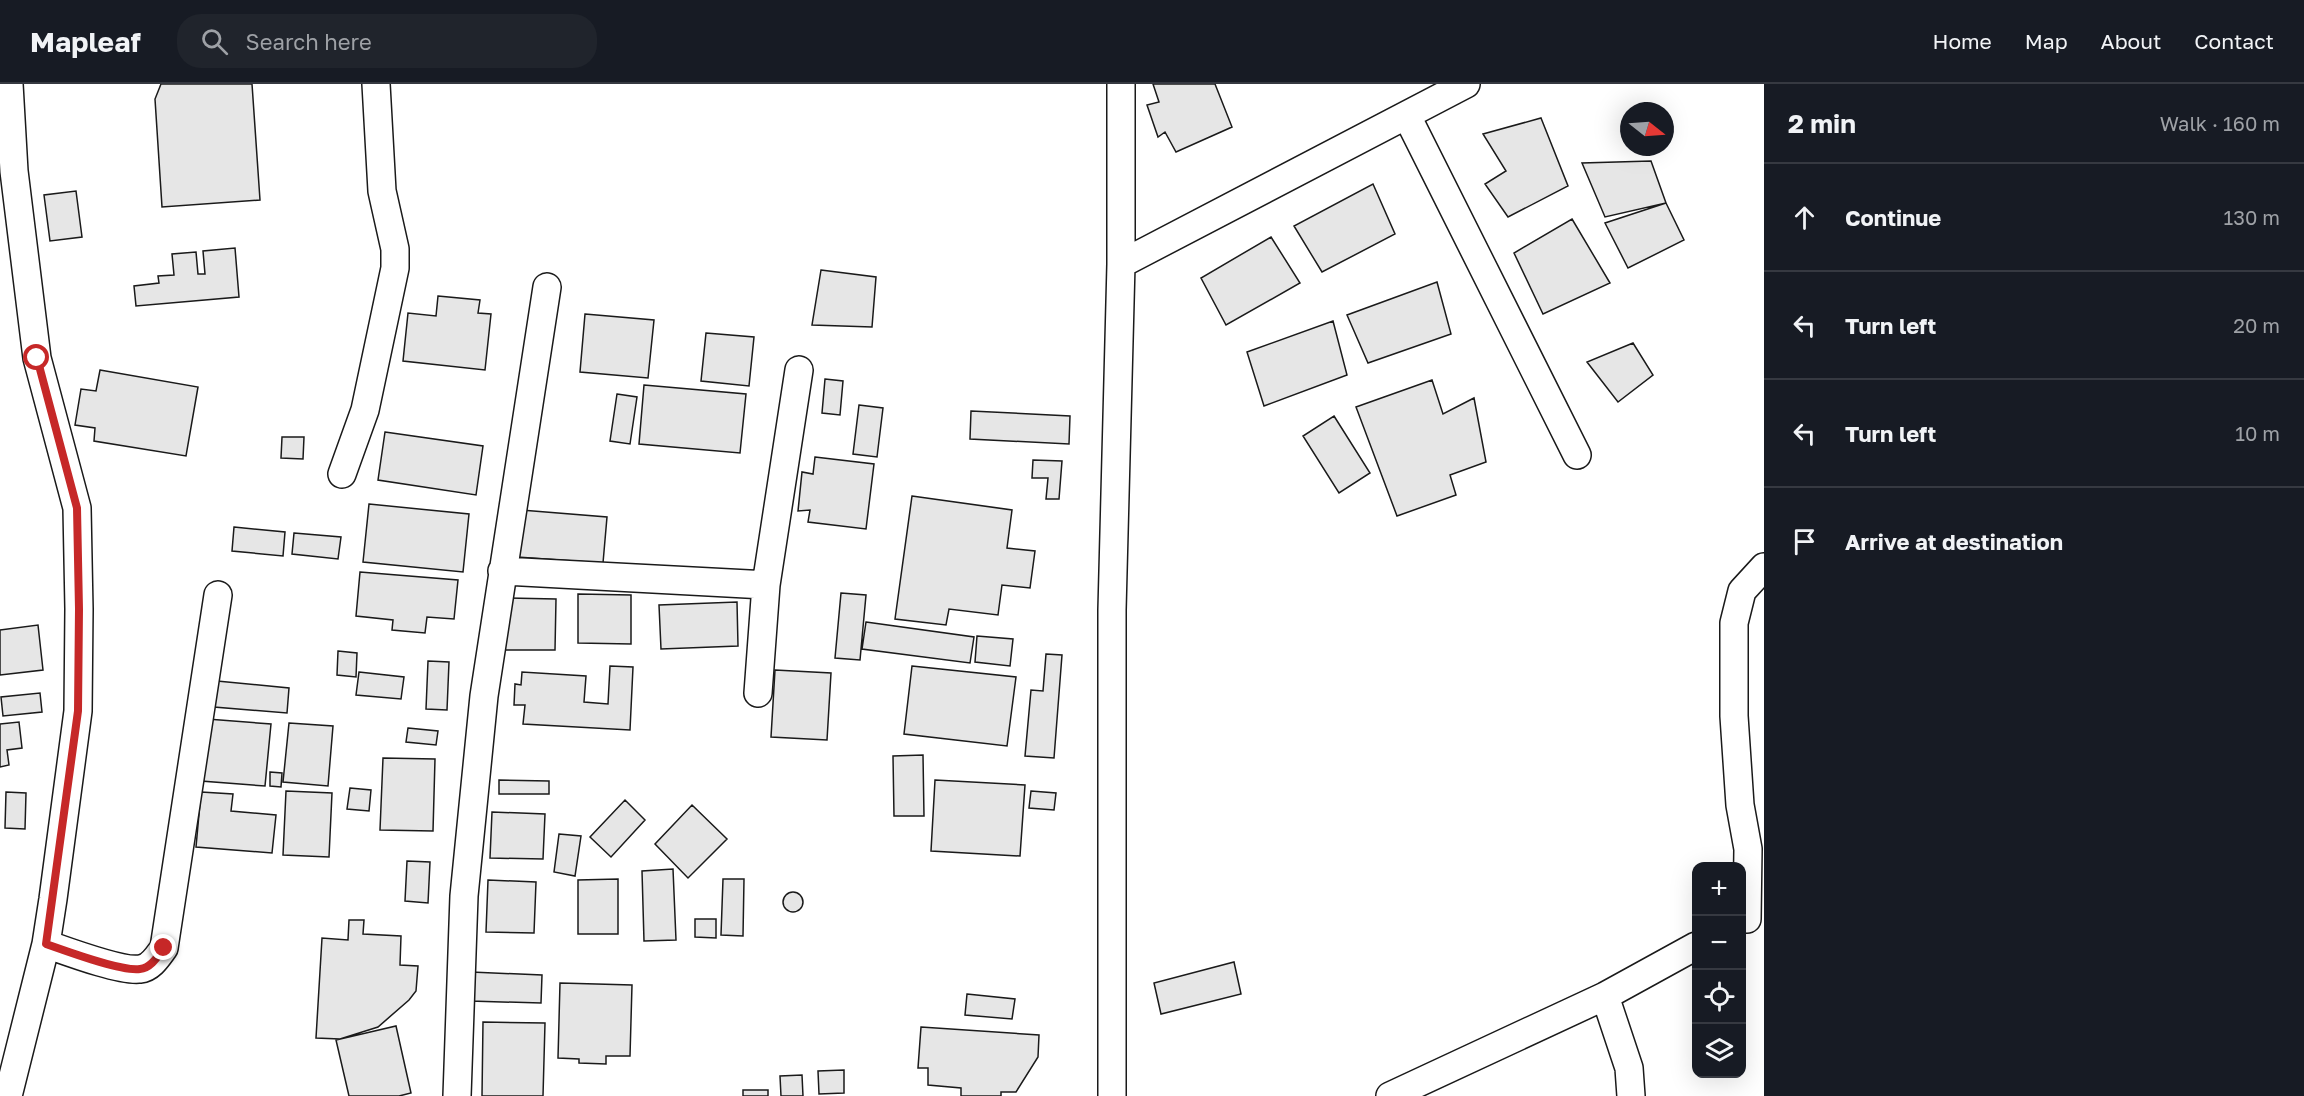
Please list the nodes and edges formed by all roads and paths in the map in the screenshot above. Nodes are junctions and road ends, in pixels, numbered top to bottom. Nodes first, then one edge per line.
1 (9, 84) edge
2 (376, 84) edge
3 (1121, 84) edge
4 (1466, 84) edge
5 (1407, 116) junction
6 (7, 171) edge
7 (1122, 264) junction
8 (547, 287) dead end
9 (799, 370) dead end
10 (1577, 455) dead end
11 (342, 474) dead end
12 (1764, 567) edge
13 (502, 571) junction
14 (766, 585) junction
15 (218, 596) dead end
16 (758, 693) dead end
17 (1751, 917) edge
18 (46, 944) junction
19 (1692, 948) edge
20 (1605, 996) junction
21 (8, 1096) edge
22 (458, 1096) edge
23 (1112, 1096) edge
24 (1390, 1096) edge
25 (1631, 1096) edge

1 - 6 street
2 - 11 street
3 - 7 street
4 - 5 street
5 - 7 street
5 - 10 street
6 - 18 street
7 - 23 street
8 - 13 street
9 - 14 street
12 - 17 street
13 - 14 street
13 - 22 street
14 - 16 street
15 - 18 street
18 - 21 street
19 - 20 street
20 - 24 street
20 - 25 street

